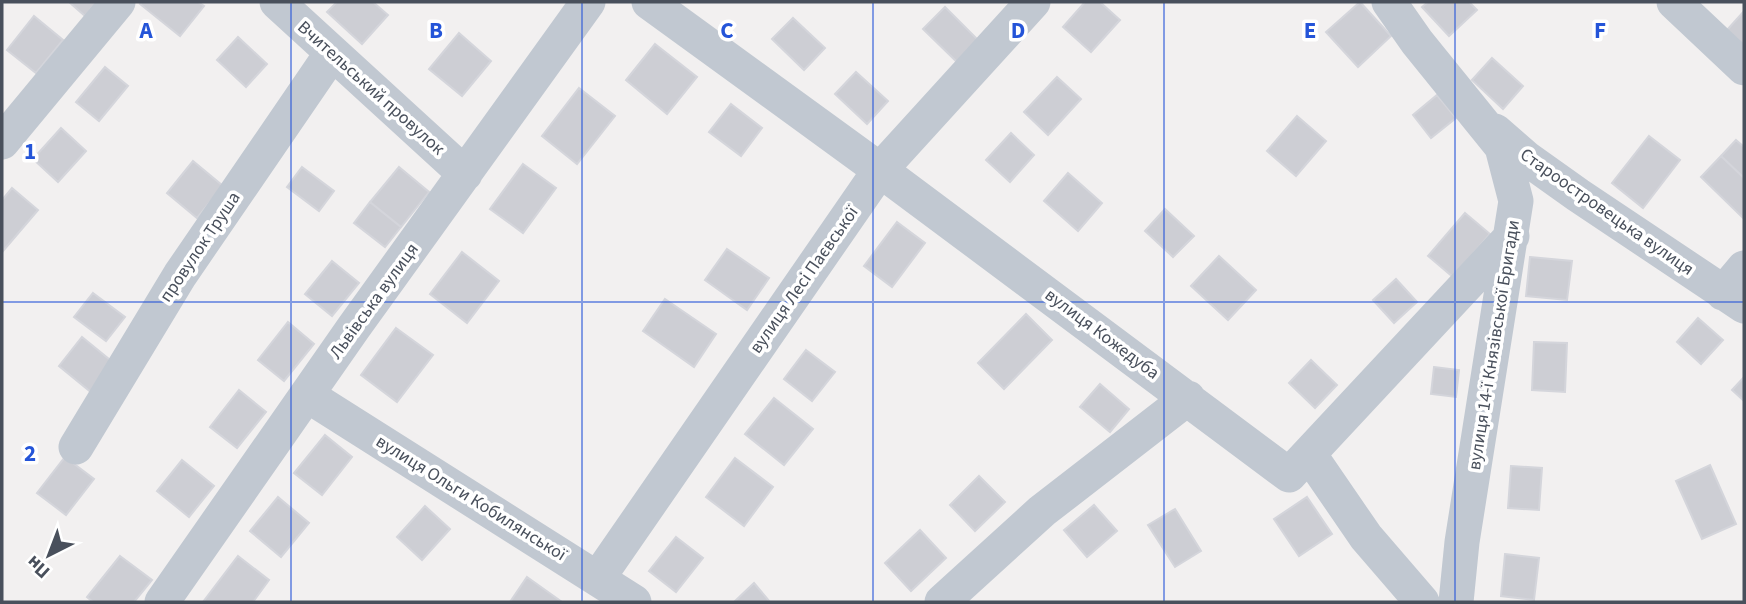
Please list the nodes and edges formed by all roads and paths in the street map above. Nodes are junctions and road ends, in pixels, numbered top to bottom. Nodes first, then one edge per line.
1 (118, 2) edge
2 (277, 2) edge
3 (588, 2) edge
4 (649, 2) edge
5 (1033, 2) edge
6 (1389, 2) edge
7 (1674, 2) edge
8 (332, 53) junction
9 (1744, 68) edge
10 (1474, 112) junction
11 (2, 142) edge
12 (880, 170) junction
13 (465, 174) junction
14 (1578, 195) junction
15 (1517, 201) junction
16 (1512, 236) junction
17 (1737, 289) edge
18 (307, 395) junction
19 (1188, 398) junction
20 (76, 447) dead end
21 (1309, 454) junction
22 (598, 578) junction
23 (162, 602) edge
24 (634, 602) edge
25 (942, 602) edge
26 (1422, 602) edge
27 (1456, 602) edge

1 - 11 street
2 - 8 street, Вчительський провулок
3 - 13 street, Львівська вулиця
4 - 12 street, вулиця Кожедуба
5 - 12 street, вулиця Лесі Паєвської
6 - 10 street, вулиця 14-ї Князівської Бригади
7 - 9 street
8 - 13 street, Вчительський провулок
8 - 20 street, провулок Труша
10 - 14 street, Староостровецька вулиця
10 - 15 street, вулиця 14-ї Князівської Бригади
12 - 19 street, вулиця Кожедуба
12 - 22 street, вулиця Лесі Паєвської
13 - 18 street, Львівська вулиця
14 - 15 street
14 - 17 street, Староостровецька вулиця
15 - 16 street, вулиця 14-ї Князівської Бригади
16 - 21 street, вулиця Кожедуба
16 - 27 street, вулиця 14-ї Князівської Бригади
18 - 22 street, вулиця Ольги Кобилянської
18 - 23 street, Львівська вулиця
19 - 21 street, вулиця Кожедуба
19 - 25 street
21 - 26 street
22 - 24 street, вулиця Ольги Кобилянської

